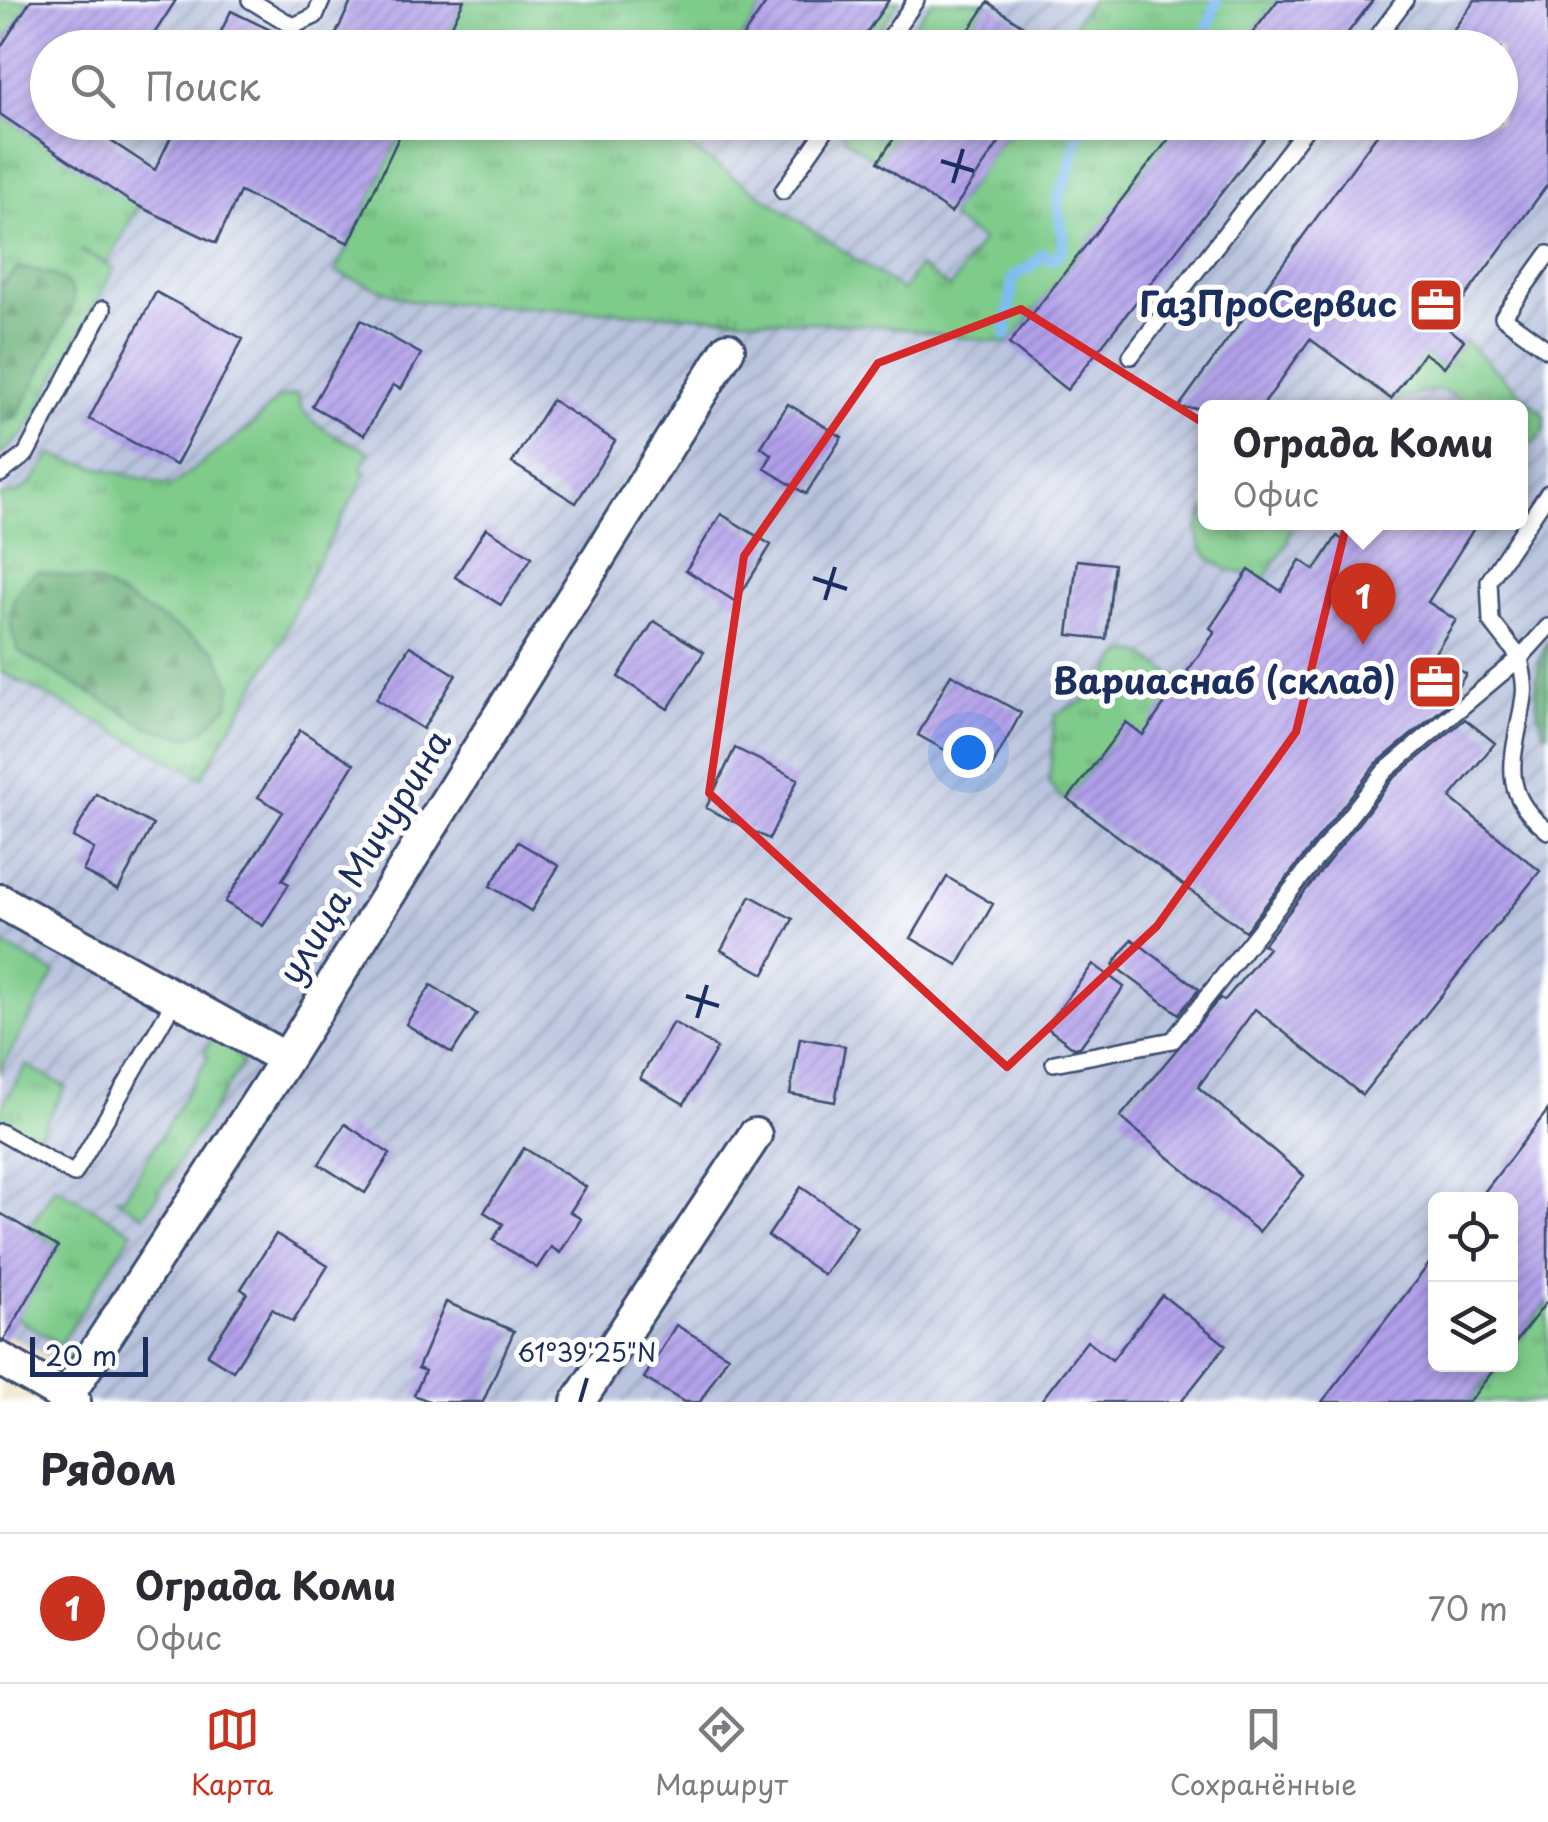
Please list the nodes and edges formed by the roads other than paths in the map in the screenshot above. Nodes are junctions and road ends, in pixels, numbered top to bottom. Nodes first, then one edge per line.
1 (250, 0) edge
2 (322, 0) edge
3 (916, 0) edge
4 (1405, 0) edge
5 (895, 30) edge
6 (1382, 30) edge
7 (818, 140) edge
8 (1297, 140) edge
9 (783, 191) dead end
10 (1548, 254) edge
11 (103, 310) dead end
12 (728, 349) dead end
13 (1548, 350) edge
14 (1131, 356) dead end
15 (0, 474) edge
16 (1548, 493) edge
17 (1528, 523) edge
18 (1523, 530) edge
19 (1548, 626) edge
20 (1520, 658) junction
21 (1548, 832) edge
22 (0, 901) edge
23 (176, 998) junction
24 (286, 1059) junction
25 (1054, 1063) dead end
26 (0, 1132) edge
27 (754, 1135) dead end
28 (0, 1359) edge
29 (68, 1400) edge
30 (578, 1402) edge

1 - 2 lane
3 - 5 lane
4 - 6 lane
7 - 9 lane
8 - 14 lane
10 - 13 lane
11 - 15 lane
12 - 24 street, улица Мичурина
16 - 17 lane
18 - 20 lane
19 - 20 lane
20 - 21 lane
20 - 25 lane
22 - 23 street
23 - 24 street
23 - 26 lane
24 - 29 street, улица Мичурина
27 - 30 street
28 - 29 street

